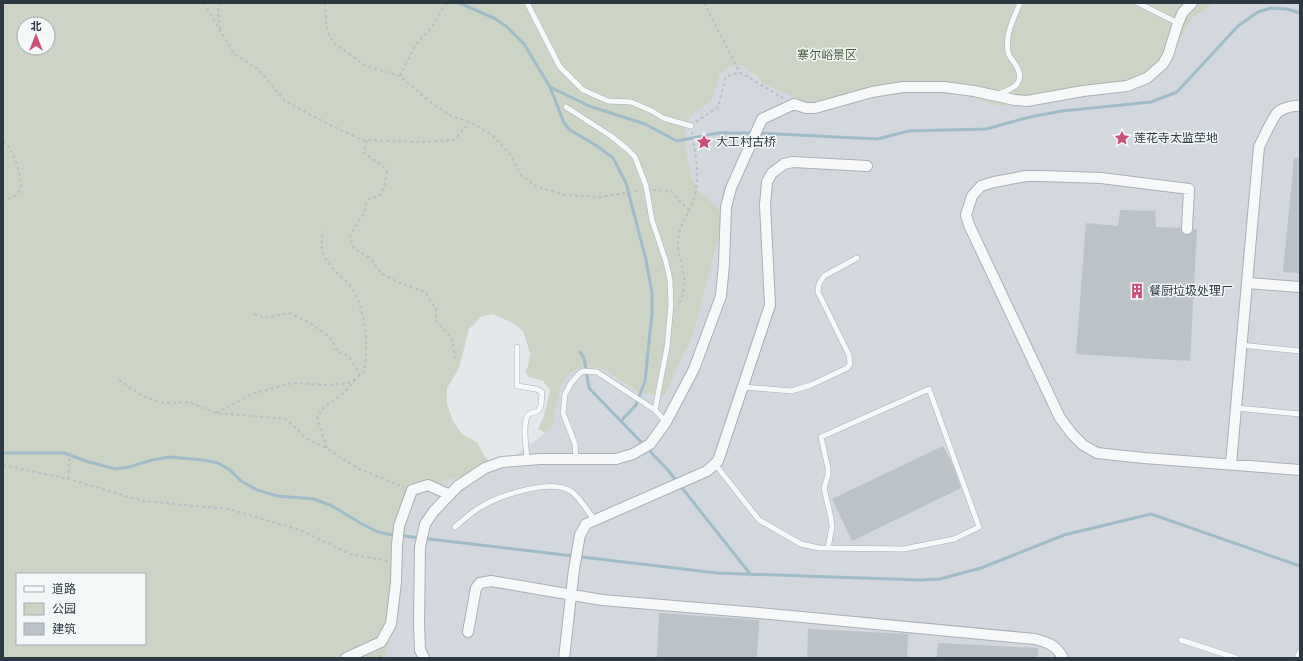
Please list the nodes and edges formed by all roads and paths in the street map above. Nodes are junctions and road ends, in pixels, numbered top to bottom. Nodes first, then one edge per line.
1 (204, 3) edge
2 (222, 3) edge
3 (325, 3) edge
4 (447, 3) edge
5 (528, 3) edge
6 (704, 3) edge
7 (1020, 3) edge
8 (1138, 3) edge
9 (1192, 3) edge
10 (1178, 23) junction
11 (220, 30) junction
12 (741, 73) junction
13 (400, 76) junction
14 (993, 96) junction
15 (794, 104) junction
16 (1300, 106) edge
17 (566, 107) dead end
18 (470, 122) junction
19 (691, 129) junction
20 (366, 140) junction
21 (3, 141) edge
22 (867, 166) dead end
23 (646, 190) junction
24 (3, 201) edge
25 (689, 211) junction
26 (1187, 229) dead end
27 (323, 230) dead end
28 (857, 258) dead end
29 (1247, 283) junction
30 (1300, 287) edge
31 (670, 313) junction
32 (254, 314) dead end
33 (1241, 345) junction
34 (517, 348) dead end
35 (1300, 351) edge
36 (455, 361) dead end
37 (360, 375) junction
38 (119, 380) dead end
39 (743, 387) junction
40 (1236, 408) junction
41 (655, 410) junction
42 (215, 413) junction
43 (1300, 414) edge
44 (666, 422) junction
45 (328, 449) junction
46 (70, 452) dead end
47 (576, 459) junction
48 (527, 460) junction
49 (715, 464) junction
50 (1231, 464) junction
51 (3, 465) edge
52 (1300, 470) edge
53 (68, 479) junction
54 (412, 490) junction
55 (450, 496) junction
56 (595, 520) junction
57 (455, 527) dead end
58 (828, 548) junction
59 (396, 563) junction
60 (571, 595) junction
61 (468, 632) dead end
62 (1181, 640) dead end
63 (1300, 651) edge
64 (346, 658) edge
65 (424, 658) edge
66 (564, 658) edge
67 (1063, 658) edge
68 (1236, 658) edge
69 (1297, 658) edge

1 - 11 path
2 - 11 path
3 - 13 path
4 - 13 path
5 - 19 lane
6 - 12 path
7 - 14 lane
8 - 10 lane
9 - 10 street
10 - 14 street
11 - 20 path
12 - 15 path
12 - 19 path
13 - 18 path
14 - 15 street
15 - 44 street
16 - 29 street
17 - 23 lane
18 - 20 path
18 - 23 path
19 - 25 path
20 - 36 path
21 - 24 path
22 - 39 street
23 - 25 path
23 - 31 lane
25 - 31 path
26 - 50 street
27 - 37 path
28 - 39 lane
29 - 30 street
29 - 33 street
31 - 41 lane
32 - 37 path
33 - 35 lane
33 - 40 street
34 - 48 lane
37 - 42 path
37 - 45 path
38 - 42 path
39 - 49 street
40 - 43 lane
40 - 50 street
41 - 44 lane
41 - 47 lane
42 - 45 path
44 - 47 street
45 - 54 path
46 - 53 path
47 - 48 street
48 - 55 street
49 - 56 street
49 - 58 lane
50 - 52 street
51 - 53 path
53 - 59 path
54 - 55 street
54 - 59 street
55 - 65 street
56 - 57 lane
56 - 60 street
58 - 58 lane
59 - 64 street
60 - 61 street
60 - 66 street
60 - 67 street
62 - 68 lane
63 - 69 lane

